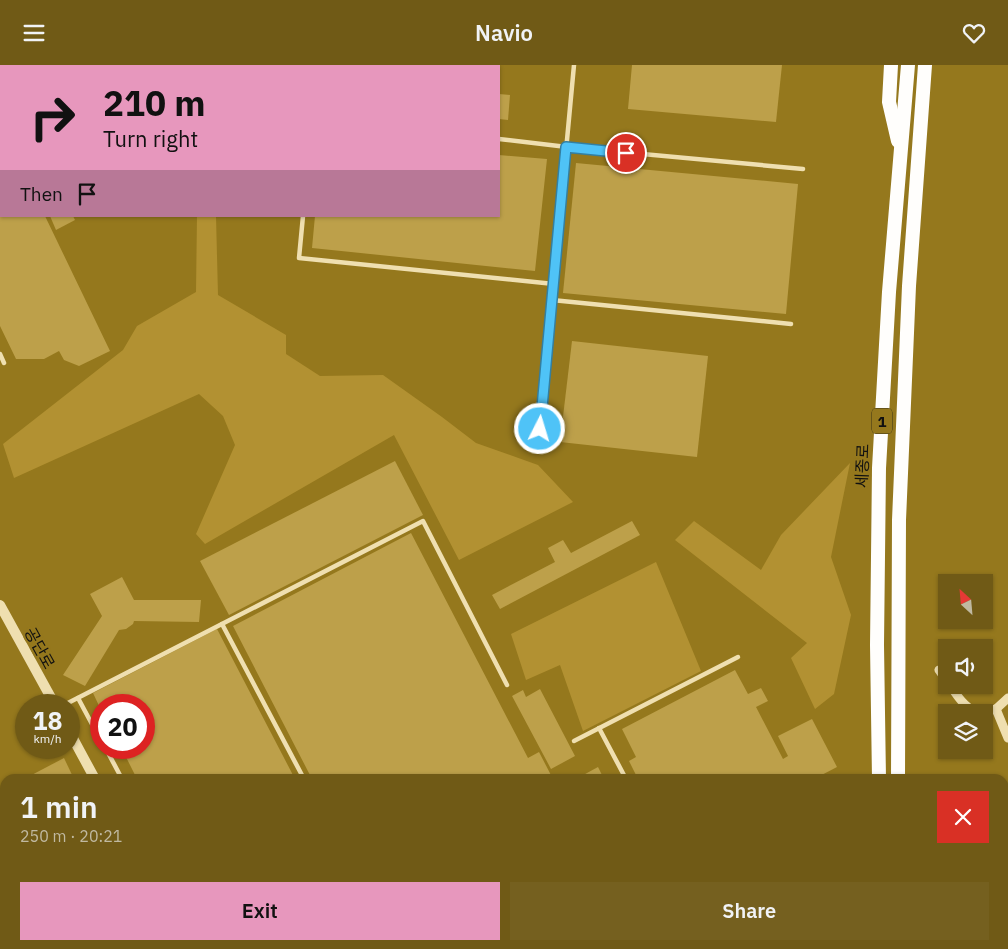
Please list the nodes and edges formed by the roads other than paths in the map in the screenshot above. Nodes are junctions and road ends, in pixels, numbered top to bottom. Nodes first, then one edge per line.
1 (574, 65) edge
2 (891, 65) edge
3 (908, 65) edge
4 (925, 65) edge
5 (500, 139) edge
6 (566, 147) junction
7 (901, 153) junction
8 (803, 169) dead end
9 (303, 217) edge
10 (554, 284) junction
11 (552, 300) junction
12 (790, 324) dead end
13 (0, 354) edge
14 (4, 363) dead end
15 (540, 429) dead end
16 (0, 605) edge
17 (222, 624) junction
18 (738, 657) dead end
19 (507, 685) dead end
20 (48, 694) edge
21 (956, 694) edge
22 (80, 696) edge
23 (1008, 698) edge
24 (80, 701) edge
25 (996, 709) junction
26 (90, 720) edge
27 (599, 728) junction
28 (1008, 738) edge
29 (574, 741) dead end
30 (80, 751) edge
31 (111, 759) edge
32 (92, 774) edge
33 (119, 774) edge
34 (301, 774) edge
35 (623, 774) edge
36 (879, 774) edge
37 (898, 774) edge

1 - 6 lane
2 - 7 highway
3 - 7 highway, 세종로 / 1
4 - 37 highway, 1
5 - 6 lane
6 - 8 lane
6 - 10 lane
7 - 36 highway, 세종로 / 1
9 - 10 lane
10 - 11 lane
11 - 12 lane
11 - 15 lane
13 - 14 lane
16 - 20 street, 공단로
17 - 19 lane
17 - 22 lane
17 - 34 lane
18 - 27 lane
21 - 25 street
23 - 25 street
24 - 26 lane
25 - 28 street
27 - 29 lane
27 - 35 lane
30 - 32 street
31 - 33 lane

